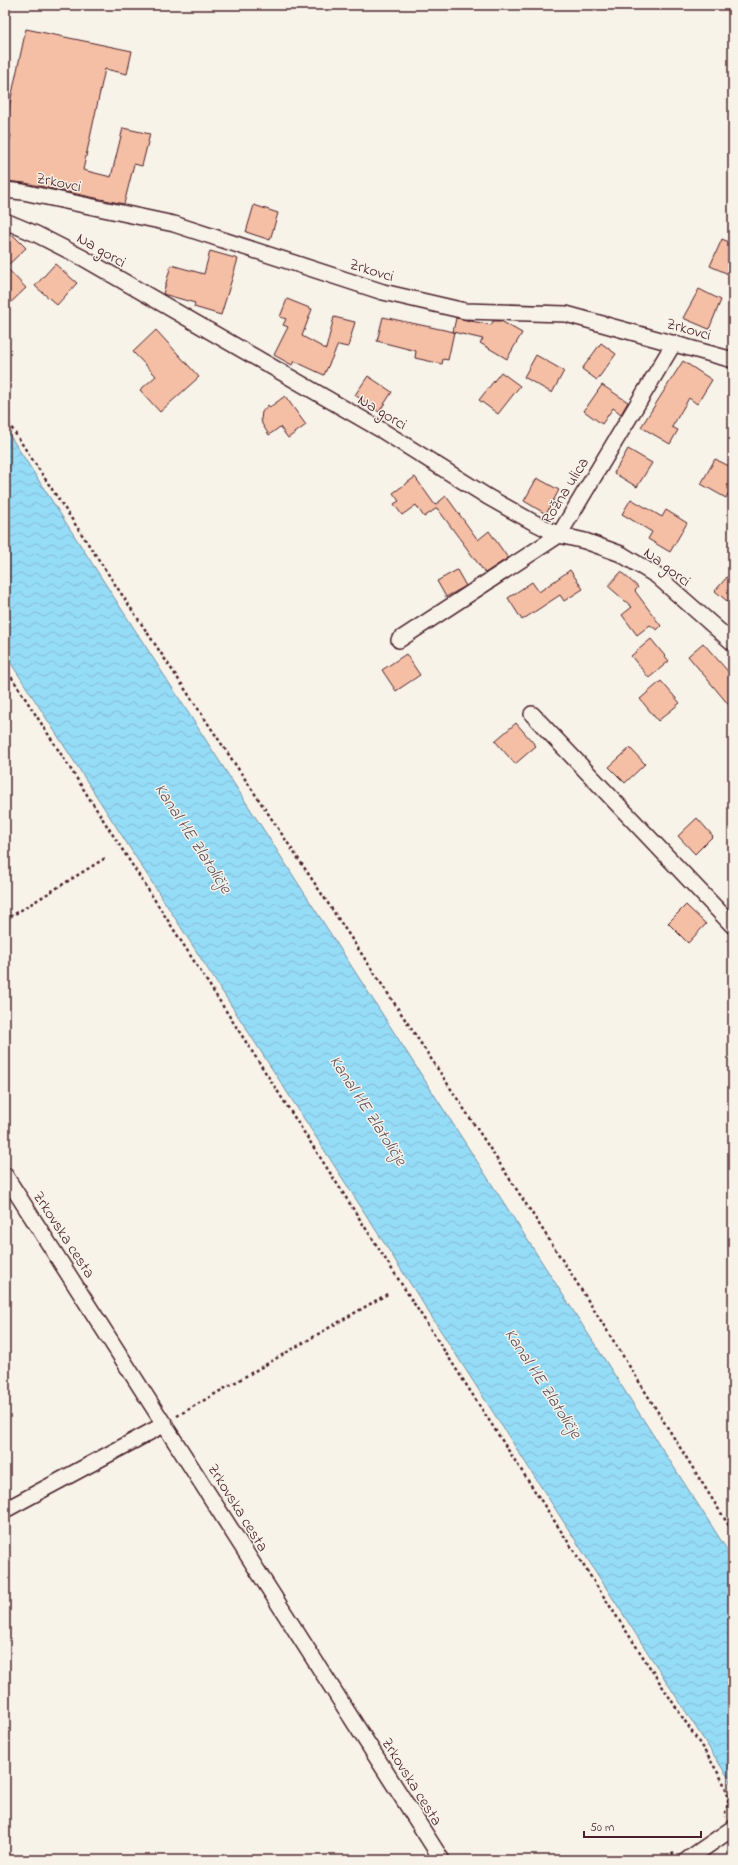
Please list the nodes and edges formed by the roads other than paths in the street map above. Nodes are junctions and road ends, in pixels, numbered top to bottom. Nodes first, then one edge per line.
1 (5, 190) edge
2 (5, 221) edge
3 (674, 343) junction
4 (733, 360) edge
5 (560, 535) junction
6 (399, 640) dead end
7 (733, 643) edge
8 (532, 714) dead end
9 (733, 926) edge
10 (5, 1175) edge
11 (165, 1424) junction
12 (5, 1510) edge
13 (730, 1830) edge
14 (442, 1860) edge
15 (687, 1860) edge

1 - 3 street, Zrkovci
2 - 5 street, Na gorci
3 - 4 street, Zrkovci
3 - 5 street, Rožna ulica
5 - 6 street, Rožna ulica
5 - 7 street, Na gorci
8 - 9 street
10 - 11 street, Zrkovska cesta
11 - 12 street
11 - 14 street, Zrkovska cesta
13 - 15 street

